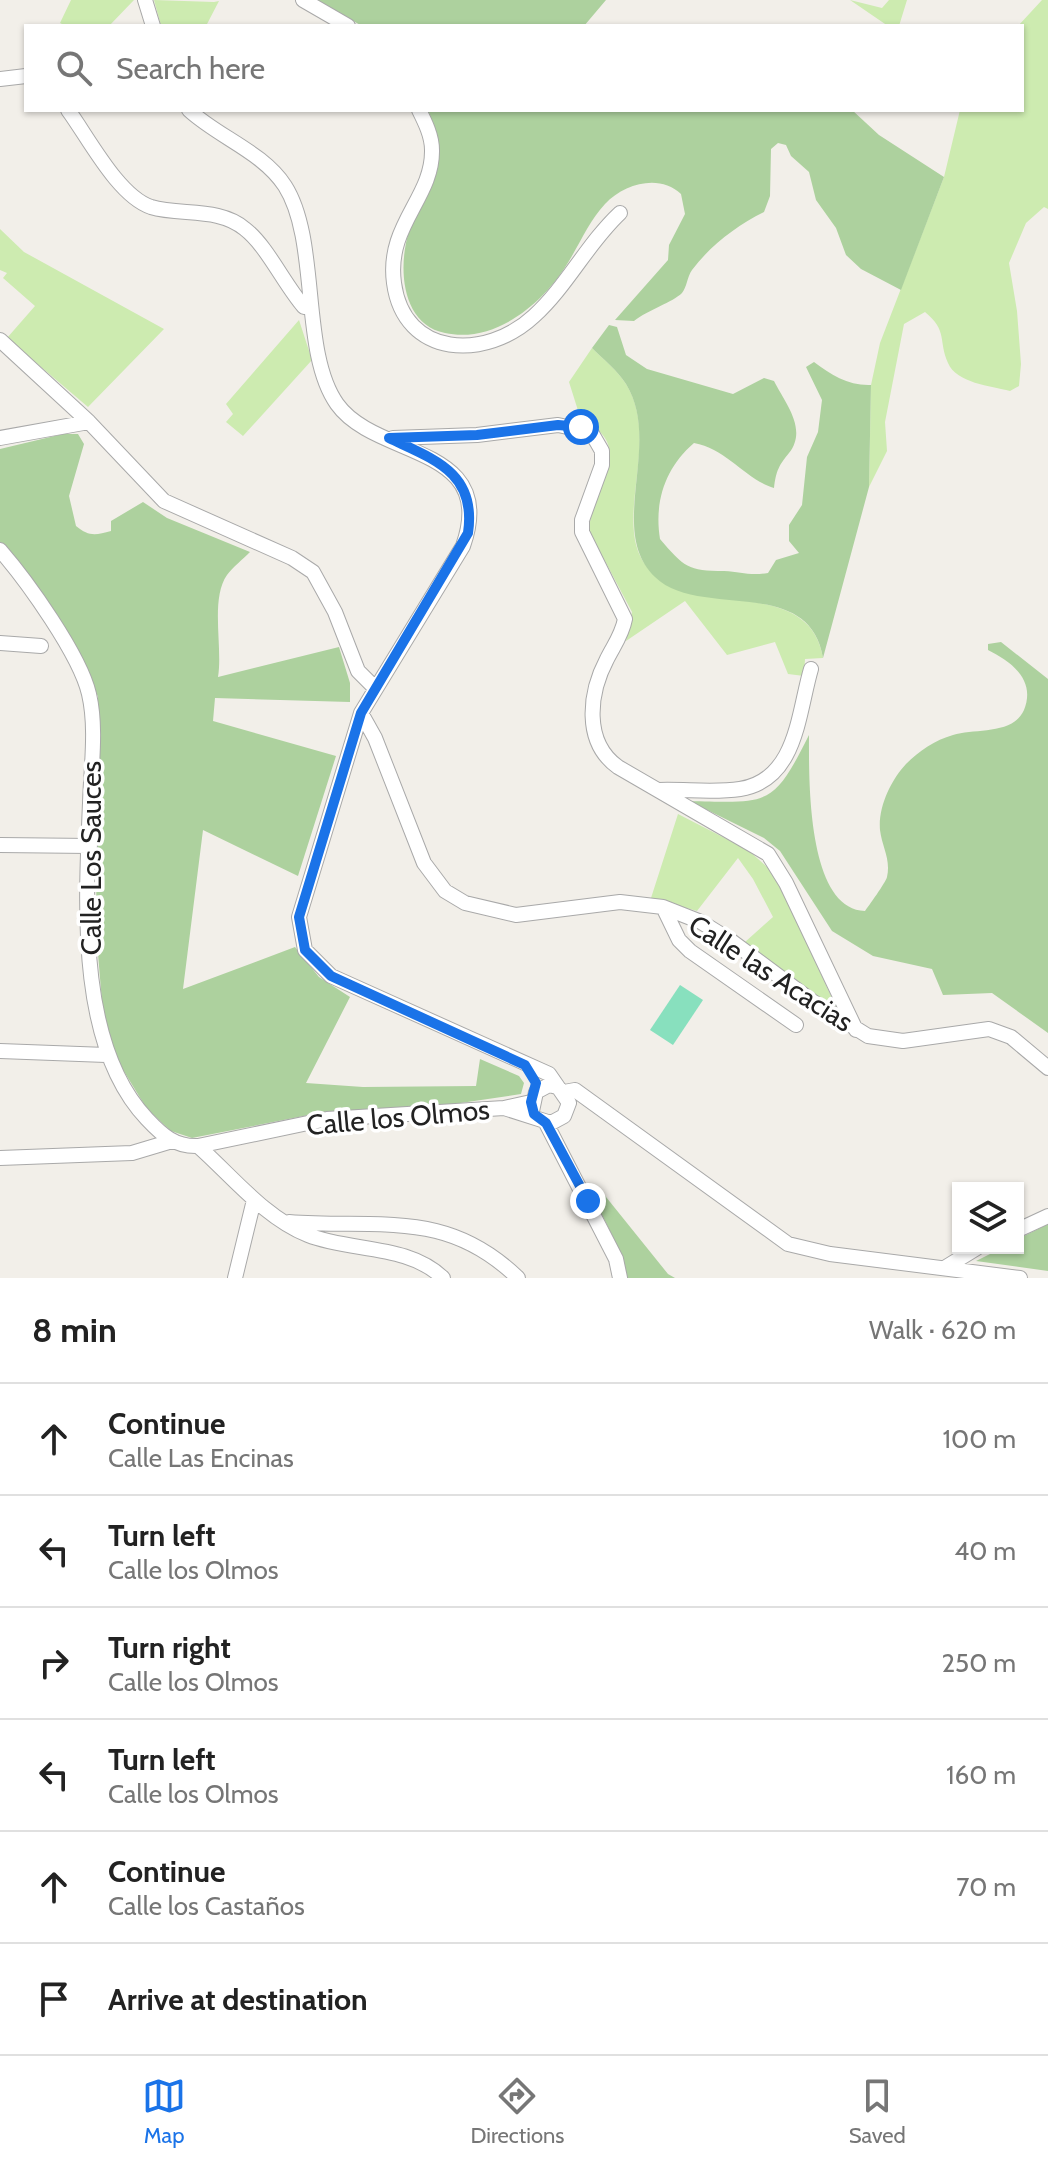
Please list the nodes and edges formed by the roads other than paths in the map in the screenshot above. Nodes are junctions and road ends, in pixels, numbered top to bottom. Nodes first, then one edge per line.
1 (145, 0) edge
2 (303, 0) edge
3 (152, 24) edge
4 (345, 24) edge
5 (24, 76) edge
6 (0, 79) edge
7 (69, 112) edge
8 (192, 112) edge
9 (420, 112) edge
10 (620, 213) dead end
11 (311, 306) junction
12 (0, 340) edge
13 (89, 422) junction
14 (0, 438) edge
15 (389, 438) junction
16 (0, 550) edge
17 (0, 643) edge
18 (41, 646) dead end
19 (811, 669) dead end
20 (375, 688) junction
21 (361, 713) junction
22 (659, 790) junction
23 (0, 845) edge
24 (90, 846) junction
25 (663, 907) junction
26 (796, 1025) dead end
27 (856, 1030) junction
28 (0, 1051) edge
29 (106, 1055) junction
30 (525, 1065) junction
31 (1048, 1068) edge
32 (561, 1086) junction
33 (533, 1097) junction
34 (504, 1108) junction
35 (602, 1111) junction
36 (553, 1118) junction
37 (172, 1141) junction
38 (198, 1146) junction
39 (0, 1158) edge
40 (254, 1200) junction
41 (1048, 1216) edge
42 (285, 1222) junction
43 (1024, 1227) edge
44 (967, 1254) edge
45 (946, 1267) junction
46 (235, 1278) edge
47 (443, 1278) edge
48 (518, 1278) edge
49 (620, 1278) edge
50 (1020, 1278) edge

1 - 3 street
2 - 4 street
5 - 6 street
7 - 11 street
8 - 11 street, Calle los Olmos
9 - 10 street
11 - 15 street, Calle los Olmos
12 - 13 street
13 - 14 street
13 - 20 street
15 - 20 street, Calle los Olmos
15 - 22 street
16 - 24 street, Calle Los Sauces
17 - 18 street
19 - 22 street
20 - 21 street, Calle los Olmos
21 - 25 street, Calle las Acacias
21 - 30 street, Calle los Olmos
22 - 27 street
23 - 24 street
24 - 29 street, Calle Los Sauces
25 - 26 street
25 - 27 street, Calle las Acacias
27 - 31 street, Calle las Acacias
28 - 29 street
29 - 37 street, Calle Los Sauces
30 - 32 street, Calle los Olmos
30 - 33 street
32 - 33 street, Calle los Olmos
32 - 35 street, Calle los Olmos
32 - 36 street
33 - 34 street, Calle los Olmos
33 - 36 street
34 - 36 street, Calle los Olmos
34 - 38 street, Calle los Olmos
35 - 36 street, Calle los Olmos
35 - 45 street, Calle los Olmos
36 - 49 street
37 - 38 street
37 - 39 street
38 - 40 street
40 - 42 street
40 - 46 street
41 - 43 street
42 - 47 street
42 - 48 street
44 - 45 street
45 - 50 street, Calle los Olmos

